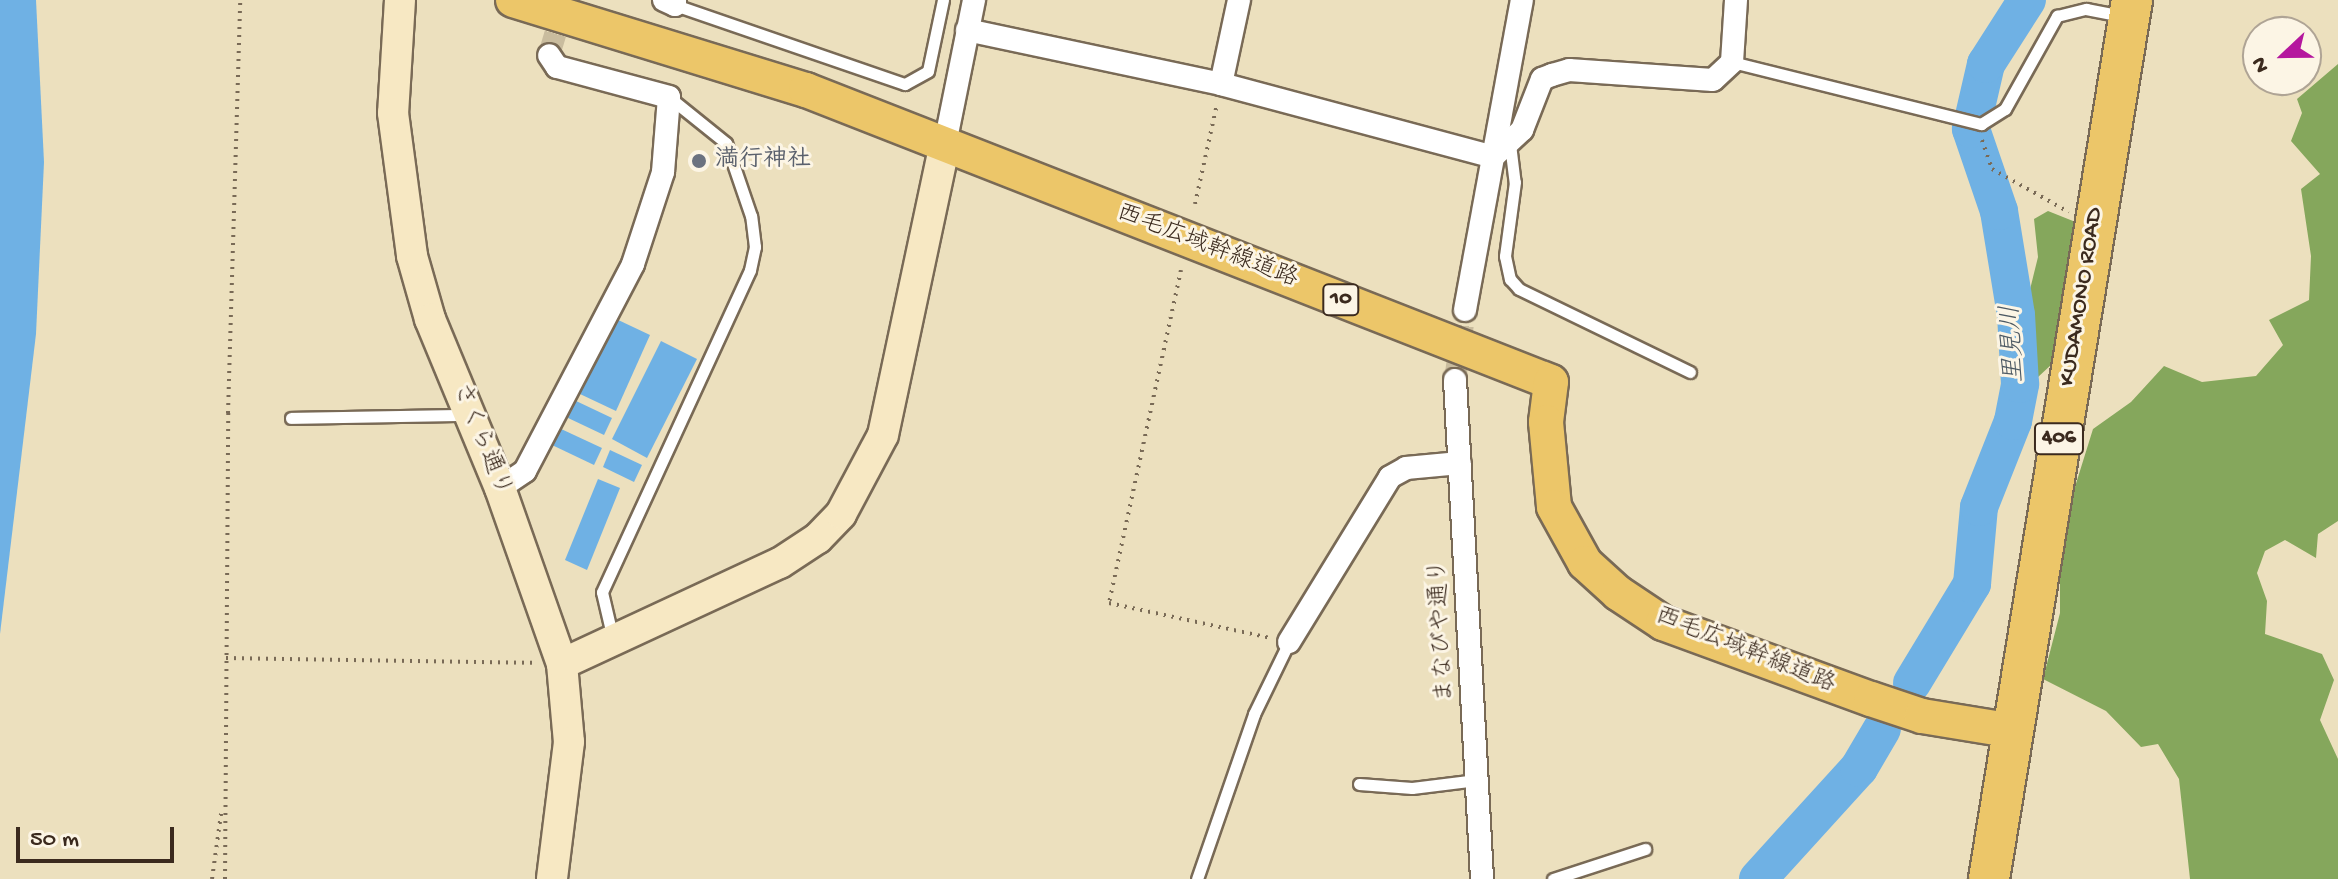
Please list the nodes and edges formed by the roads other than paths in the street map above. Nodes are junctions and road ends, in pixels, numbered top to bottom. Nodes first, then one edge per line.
1 (400, 0) edge
2 (513, 0) edge
3 (943, 0) edge
4 (974, 0) edge
5 (1239, 0) edge
6 (1522, 0) edge
7 (1736, 0) edge
8 (671, 2) edge
9 (2130, 8) edge
10 (967, 30) junction
11 (549, 55) dead end
12 (1732, 62) junction
13 (1221, 84) junction
14 (669, 97) junction
15 (945, 144) junction
16 (1502, 150) junction
17 (1465, 310) tunnel mouth
18 (1690, 372) dead end
19 (1455, 380) tunnel mouth
20 (472, 414) junction
21 (291, 418) dead end
22 (1460, 463) junction
23 (500, 488) junction
24 (1289, 642) joint
25 (614, 643) junction
26 (562, 664) junction
27 (2014, 731) junction
28 (1477, 780) junction
29 (1359, 784) dead end
30 (1645, 849) dead end
31 (552, 879) edge
32 (1197, 879) edge
33 (1482, 879) edge
34 (1553, 879) edge
35 (1989, 879) edge

1 - 20 street, さくら通り
2 - 15 main road, 西毛広域幹線道路 / 10
3 - 8 lane
4 - 10 street
5 - 13 street
6 - 16 street
7 - 12 street
9 - 12 lane
9 - 27 highway, KUDAMONO ROAD / 406
10 - 13 street
10 - 15 street
11 - 14 street
12 - 16 street
13 - 16 street
14 - 23 street
14 - 25 lane
15 - 25 street
15 - 27 main road, 西毛広域幹線道路 / 10
16 - 17 street
16 - 18 lane
19 - 22 street, まなびや通り
20 - 21 lane
20 - 23 street, さくら通り
22 - 24 street
22 - 28 street, まなびや通り
23 - 26 street, さくら通り
24 - 32 lane
25 - 26 street
26 - 31 street, さくら通り
27 - 35 highway, KUDAMONO ROAD / 406
28 - 29 lane
28 - 33 street, まなびや通り
30 - 34 lane

